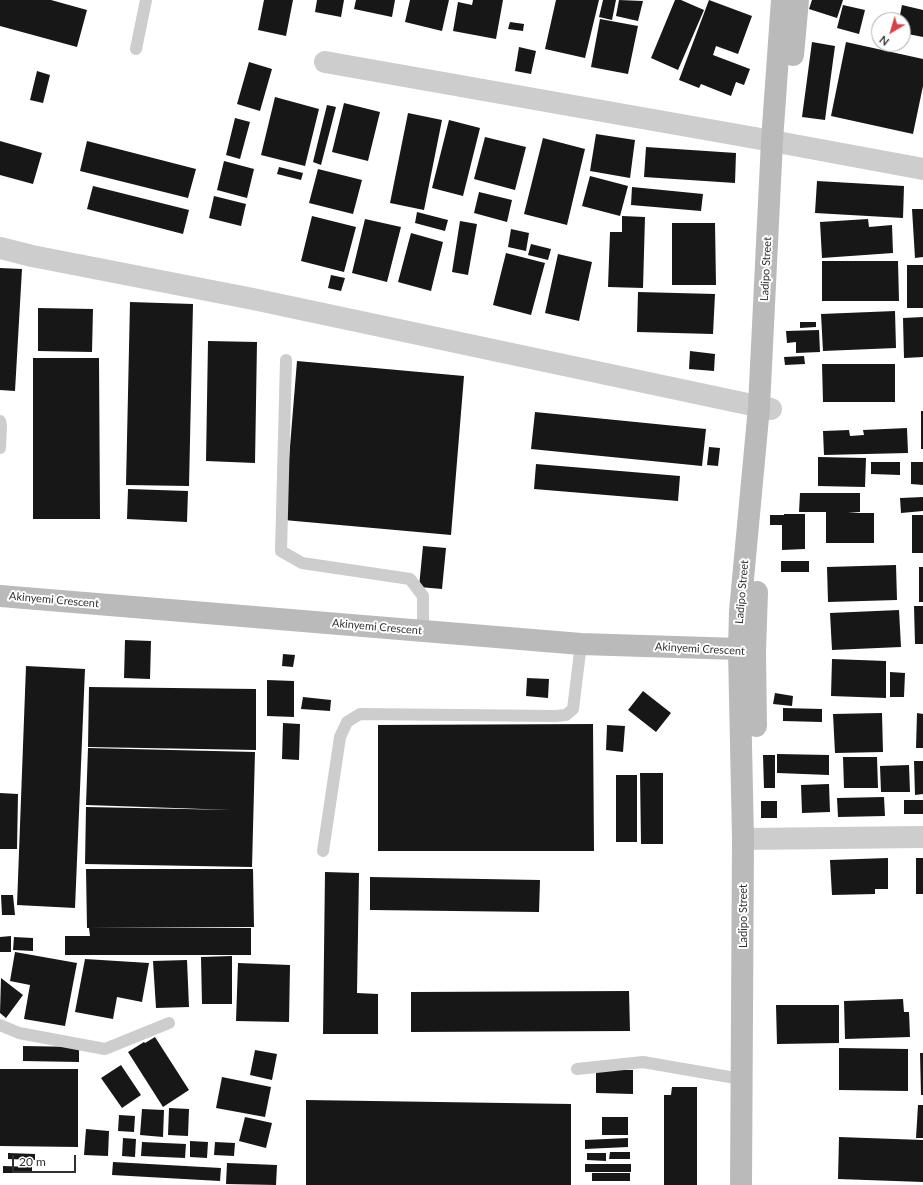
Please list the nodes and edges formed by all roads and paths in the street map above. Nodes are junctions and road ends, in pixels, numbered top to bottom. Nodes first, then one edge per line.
1 (146, 0) edge
2 (782, 0) edge
3 (798, 0) edge
4 (136, 50) dead end
5 (325, 62) dead end
6 (778, 142) junction
7 (923, 169) edge
8 (0, 248) edge
9 (286, 360) dead end
10 (765, 408) junction
11 (0, 421) edge
12 (0, 448) edge
13 (0, 596) edge
14 (423, 630) junction
15 (581, 644) junction
16 (747, 650) junction
17 (923, 837) edge
18 (750, 839) junction
19 (323, 851) dead end
20 (169, 1023) dead end
21 (0, 1025) edge
22 (577, 1070) dead end
23 (741, 1079) junction
24 (741, 1185) edge
25 (755, 1185) edge

1 - 4 lane
2 - 6 main road, Ladipo Street
3 - 6 main road, Ladipo Street
5 - 6 street
6 - 7 street
6 - 10 main road, Ladipo Street
8 - 10 street
9 - 14 lane
10 - 16 main road, Ladipo Street
11 - 12 lane
13 - 14 main road, Akinyemi Crescent
14 - 15 main road, Akinyemi Crescent
15 - 16 main road, Akinyemi Crescent
15 - 19 lane
16 - 18 main road, Ladipo Street
17 - 18 street
18 - 23 main road, Ladipo Street
18 - 25 main road, Ladipo Street
20 - 21 lane
22 - 23 lane
23 - 24 main road, Ladipo Street

